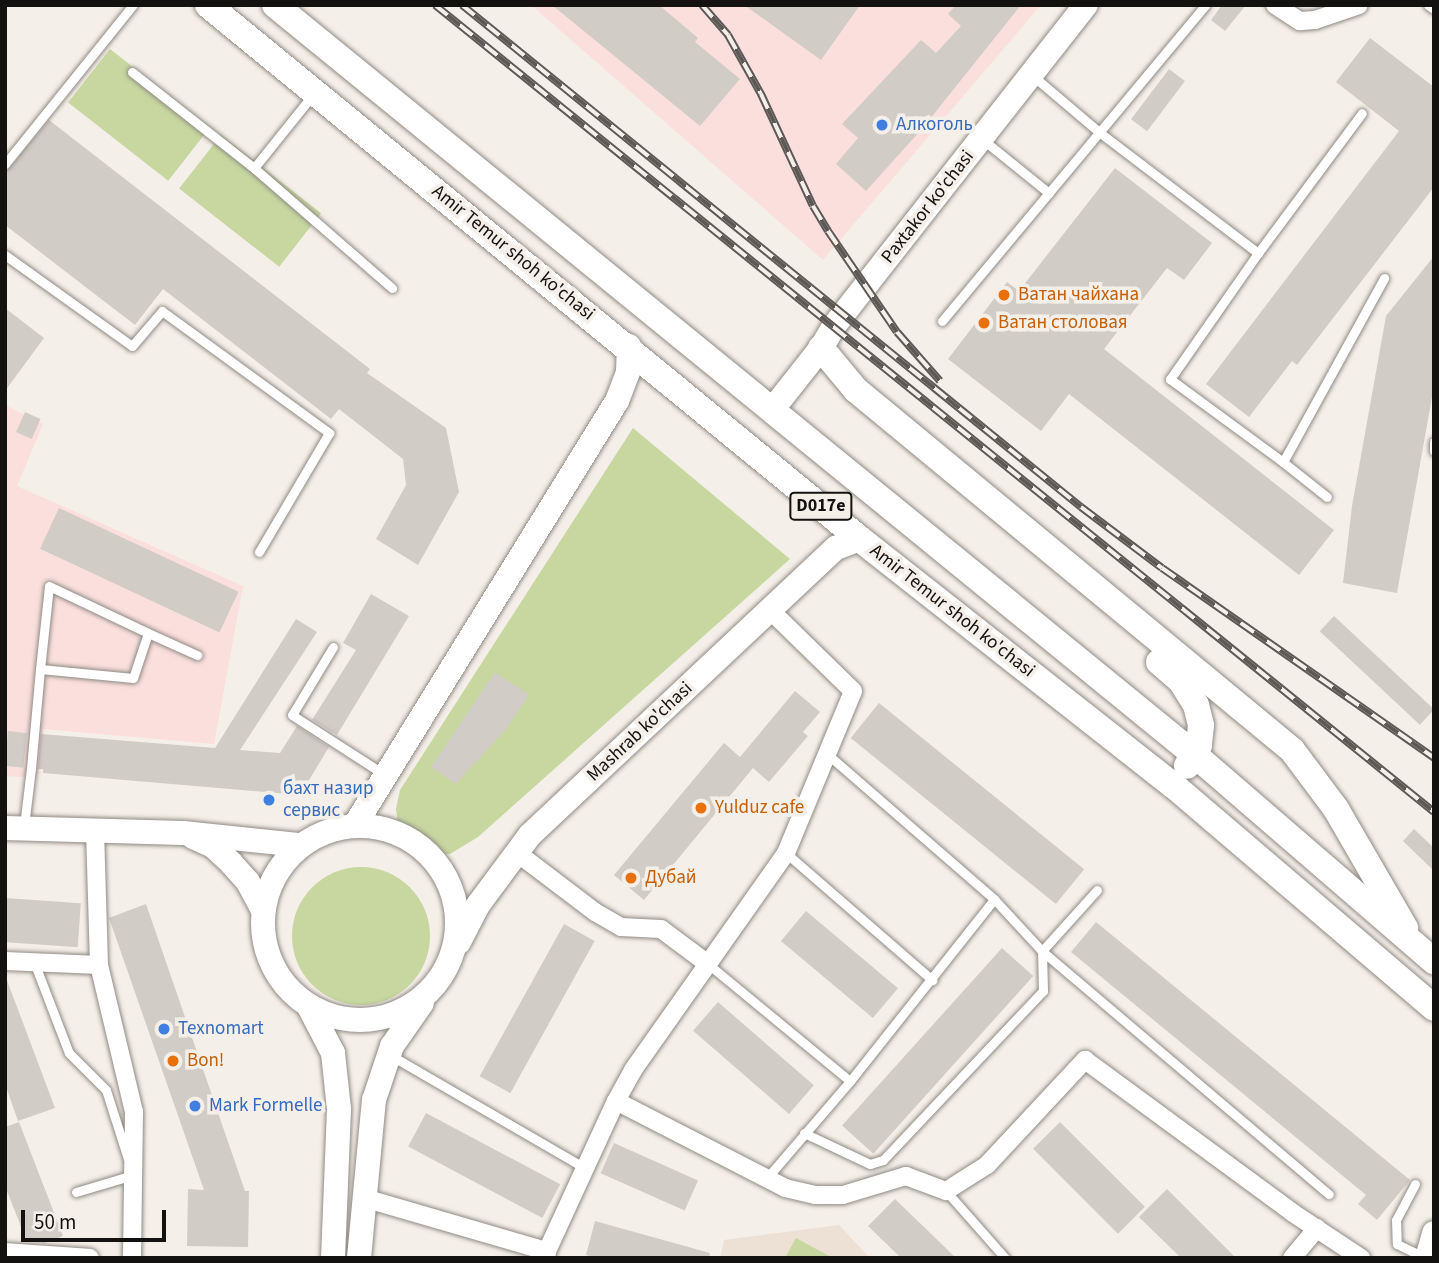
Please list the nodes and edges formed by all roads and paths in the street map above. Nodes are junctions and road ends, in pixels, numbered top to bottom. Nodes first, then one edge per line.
1 (133, 5) edge
2 (208, 5) edge
3 (275, 5) edge
4 (1086, 5) edge
5 (1205, 5) edge
6 (1275, 5) edge
7 (1359, 5) edge
8 (1429, 5) edge
9 (1434, 9) edge
10 (132, 72) dead end
11 (1032, 74) junction
12 (315, 92) junction
13 (1362, 113) dead end
14 (1099, 132) junction
15 (982, 138) junction
16 (5, 164) edge
17 (254, 168) junction
18 (1049, 193) junction
19 (1258, 253) junction
20 (5, 255) edge
21 (1384, 278) dead end
22 (392, 288) dead end
23 (942, 321) dead end
24 (629, 346) junction
25 (821, 348) junction
26 (772, 411) junction
27 (1434, 442) edge
28 (1434, 451) edge
29 (1283, 462) junction
30 (1327, 497) dead end
31 (860, 539) junction
32 (259, 552) dead end
33 (770, 610) junction
34 (148, 632) junction
35 (333, 647) dead end
36 (197, 655) dead end
37 (40, 669) junction
38 (826, 753) junction
39 (1195, 755) junction
40 (385, 775) junction
41 (1173, 785) junction
42 (355, 825) junction
43 (15, 828) edge
44 (95, 830) junction
45 (183, 833) junction
46 (300, 845) junction
47 (516, 852) junction
48 (786, 853) junction
49 (1097, 890) dead end
50 (994, 899) junction
51 (263, 910) junction
52 (1412, 942) junction
53 (1042, 951) junction
54 (453, 955) junction
55 (5, 961) edge
56 (1434, 961) edge
57 (34, 962) junction
58 (708, 964) junction
59 (99, 965) junction
60 (932, 980) junction
61 (428, 994) junction
62 (309, 1007) junction
63 (1434, 1008) edge
64 (389, 1054) junction
65 (850, 1081) junction
66 (616, 1101) junction
67 (804, 1133) junction
68 (587, 1169) junction
69 (134, 1176) junction
70 (766, 1179) junction
71 (1415, 1184) dead end
72 (946, 1191) junction
73 (76, 1192) dead end
74 (1329, 1194) dead end
75 (364, 1198) junction
76 (1317, 1228) junction
77 (1434, 1233) edge
78 (5, 1252) edge
79 (547, 1254) edge
80 (90, 1258) edge
81 (132, 1258) edge
82 (333, 1258) edge
83 (359, 1258) edge
84 (1005, 1258) edge
85 (1292, 1258) edge
86 (1362, 1258) edge
87 (1426, 1258) edge

1 - 16 lane
2 - 12 main road, Amir Temur shoh ko'chasi / D017e
3 - 26 main road, Amir Temur shoh ko'chasi / D017e
4 - 11 main road, Paxtakor ko'chasi
5 - 14 lane
6 - 7 street
8 - 9 lane
10 - 17 lane
11 - 14 lane
11 - 15 main road, Paxtakor ko'chasi
12 - 17 lane
12 - 24 main road, Amir Temur shoh ko'chasi / D017e
13 - 19 lane
14 - 18 lane
14 - 19 lane
15 - 18 lane
15 - 25 main road, Paxtakor ko'chasi
17 - 22 lane
18 - 23 lane
19 - 29 lane
20 - 32 lane
21 - 29 lane
24 - 31 main road, Amir Temur shoh ko'chasi / D017e
24 - 40 main road
25 - 26 main road, Paxtakor ko'chasi
25 - 39 main road
25 - 52 main road
26 - 39 main road, Amir Temur shoh ko'chasi / D017e
27 - 28 lane
29 - 30 lane
31 - 33 main road, Mashrab ko'chasi
31 - 41 main road, Amir Temur shoh ko'chasi / D017e
33 - 38 street
33 - 47 main road, Mashrab ko'chasi
34 - 36 lane
34 - 37 lane
34 - 37 lane
35 - 40 lane
37 - 43 lane
38 - 48 street
38 - 50 lane
39 - 41 main road
39 - 52 main road, Amir Temur shoh ko'chasi / D017e
40 - 42 main road
41 - 63 main road, Amir Temur shoh ko'chasi / D017e
42 - 46 main road, Mashrab ko'chasi
42 - 54 main road, Mashrab ko'chasi
43 - 44 main road
44 - 45 main road
44 - 59 street
45 - 46 main road
45 - 51 main road
46 - 51 main road, Mashrab ko'chasi
47 - 54 main road, Mashrab ko'chasi
47 - 58 street
48 - 58 street
48 - 60 lane
49 - 53 lane
50 - 53 lane
50 - 60 lane
51 - 62 main road, Mashrab ko'chasi
52 - 56 main road, Amir Temur shoh ko'chasi / D017e
53 - 67 lane
53 - 74 lane
54 - 61 main road, Mashrab ko'chasi
55 - 57 street
57 - 59 street
57 - 69 lane
58 - 65 lane
58 - 66 street
59 - 69 street
60 - 65 lane
61 - 62 main road, Mashrab ko'chasi
61 - 64 main road, Mashrab ko'chasi
62 - 82 main road, Mashrab ko'chasi
64 - 68 lane
64 - 75 main road, Mashrab ko'chasi
65 - 67 lane
66 - 68 street
66 - 70 street
67 - 70 lane
68 - 79 street
69 - 73 lane
69 - 81 street
70 - 72 street
71 - 87 lane
72 - 76 street
72 - 84 lane
75 - 79 street
75 - 83 main road, Mashrab ko'chasi
76 - 85 street
76 - 86 street
77 - 87 main road
78 - 80 street

